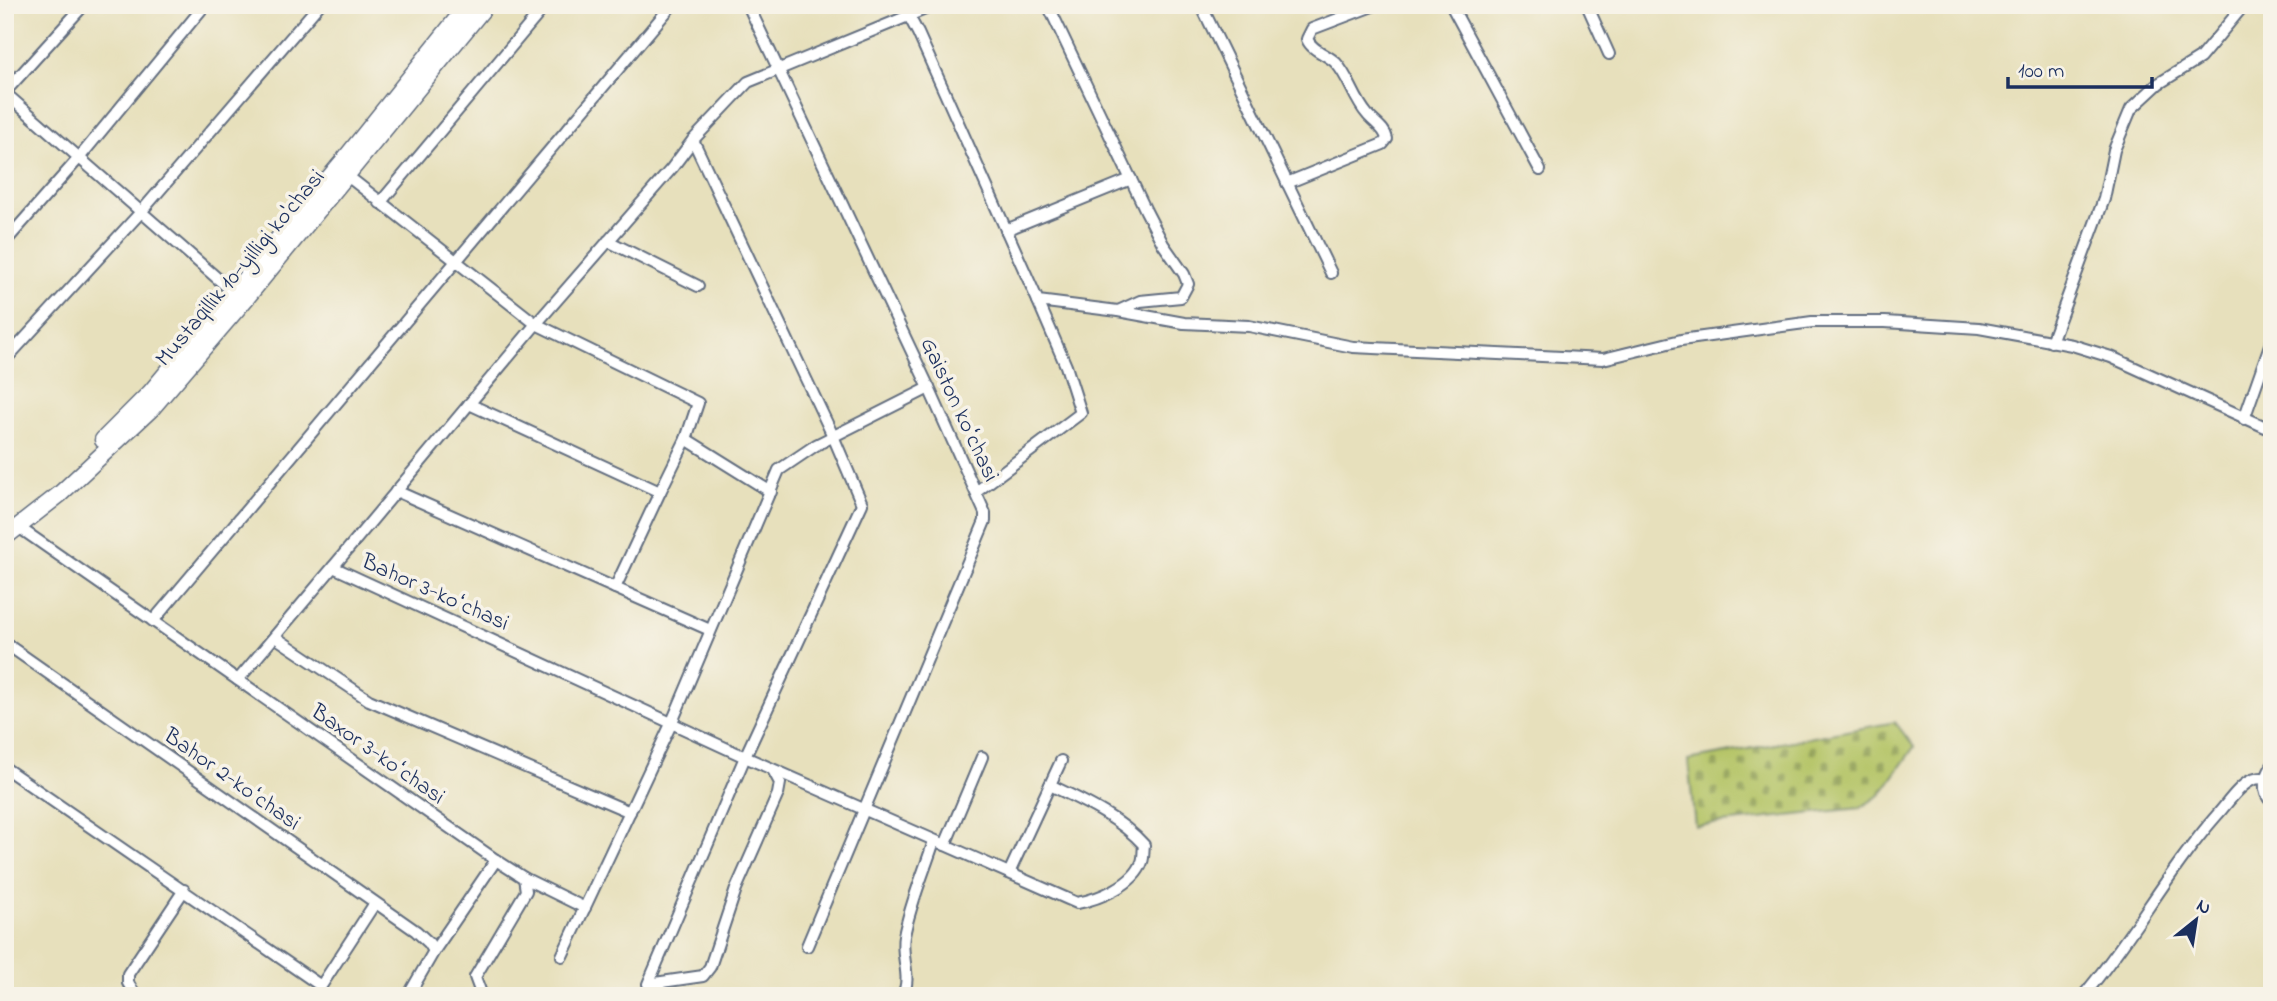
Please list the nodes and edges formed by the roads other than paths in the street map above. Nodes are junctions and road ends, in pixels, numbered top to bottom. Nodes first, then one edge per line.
1 (84, 5) edge
2 (205, 5) edge
3 (320, 5) edge
4 (468, 5) edge
5 (486, 5) edge
6 (546, 5) edge
7 (672, 5) edge
8 (748, 5) edge
9 (935, 5) edge
10 (1048, 5) edge
11 (1201, 5) edge
12 (1375, 5) edge
13 (1451, 5) edge
14 (1587, 5) edge
15 (2244, 5) edge
16 (906, 10) edge
17 (1609, 54) dead end
18 (778, 68) junction
19 (5, 93) edge
20 (693, 140) junction
21 (79, 158) junction
22 (1540, 170) dead end
23 (345, 174) junction
24 (1131, 179) junction
25 (1287, 183) junction
26 (380, 203) junction
27 (141, 212) junction
28 (1006, 230) junction
29 (608, 241) junction
30 (5, 243) edge
31 (456, 263) junction
32 (1331, 273) dead end
33 (698, 286) dead end
34 (233, 292) junction
35 (1038, 301) junction
36 (1118, 311) junction
37 (536, 324) junction
38 (2051, 342) junction
39 (2270, 345) edge
40 (5, 360) edge
41 (929, 388) junction
42 (469, 404) junction
43 (2244, 419) junction
44 (2272, 430) edge
45 (833, 436) junction
46 (686, 439) junction
47 (396, 491) junction
48 (660, 492) junction
49 (771, 492) junction
50 (976, 492) junction
51 (9, 529) edge
52 (332, 567) junction
53 (615, 588) junction
54 (153, 621) junction
55 (710, 630) junction
56 (275, 636) junction
57 (5, 643) edge
58 (238, 680) junction
59 (672, 722) junction
60 (745, 757) junction
61 (982, 757) dead end
62 (1061, 761) dead end
63 (2272, 766) edge
64 (5, 768) edge
65 (773, 770) junction
66 (2266, 778) junction
67 (1049, 785) junction
68 (2272, 802) edge
69 (865, 810) junction
70 (630, 812) junction
71 (940, 843) junction
72 (496, 860) junction
73 (1009, 873) junction
74 (524, 878) junction
75 (184, 890) junction
76 (375, 903) junction
77 (585, 908) junction
78 (807, 946) dead end
79 (434, 951) junction
80 (562, 956) dead end
81 (136, 996) edge
82 (408, 996) edge
83 (481, 996) edge
84 (902, 996) edge
85 (2082, 996) edge

1 - 19 street
2 - 21 street
3 - 27 street
4 - 34 main road, Mustaqillik 10-yilligi ko'chasi
5 - 23 main road, Mustaqillik 10-yilligi ko'chasi
6 - 26 street
7 - 31 street
8 - 18 street, Gaiston koʻchasi
9 - 16 street
10 - 24 street
11 - 25 street
12 - 25 street
13 - 22 street
14 - 17 street
15 - 38 street
16 - 18 street
16 - 28 street
18 - 20 street
18 - 41 street, Gaiston koʻchasi
19 - 21 street
20 - 29 street
20 - 45 street
21 - 27 street
21 - 30 street
23 - 26 street
23 - 51 main road, Mustaqillik 10-yilligi ko'chasi
24 - 28 street
24 - 36 street
25 - 32 street
26 - 31 street
27 - 34 street
27 - 40 street
28 - 35 street
29 - 33 street
29 - 37 street
31 - 37 street
31 - 54 street
34 - 51 main road, Mustaqillik 10-yilligi ko'chasi
35 - 36 street
35 - 50 street
36 - 38 street
37 - 42 street
37 - 46 street
38 - 43 street
39 - 43 street
41 - 45 street
41 - 50 street, Gaiston koʻchasi
42 - 47 street
42 - 48 street
43 - 44 street
45 - 49 street
45 - 60 street
46 - 48 street
46 - 49 street
47 - 52 street
47 - 53 street
48 - 53 street
49 - 55 street
50 - 69 street, Gaiston koʻchasi
51 - 54 street
52 - 56 street, Bahor 3-koʻchasi
52 - 59 street, Bahor 3-koʻchasi
53 - 55 street
54 - 58 street
55 - 59 street
56 - 58 street, Bahor 3-koʻchasi
56 - 70 street
57 - 76 street, Bahor 2-koʻchasi
58 - 72 street, Baxor 3-koʻchasi
59 - 60 street, Bahor 3-koʻchasi
59 - 70 street
60 - 65 street, Bahor 3-koʻchasi
60 - 65 street
61 - 71 street
62 - 67 street
63 - 66 street
64 - 75 street
65 - 69 street, Bahor 3-koʻchasi
66 - 68 street
66 - 85 street
67 - 73 street
67 - 73 street, Bahor 3-koʻchasi
69 - 71 street, Bahor 3-koʻchasi
69 - 78 street, Gaiston koʻchasi
70 - 77 street
71 - 73 street, Bahor 3-koʻchasi
71 - 84 street
72 - 74 street, Baxor 3-koʻchasi
72 - 79 street
74 - 77 street, Baxor 3-koʻchasi
74 - 83 street
75 - 76 street
75 - 81 street
76 - 79 street, Bahor 2-koʻchasi
77 - 80 street
79 - 82 street

